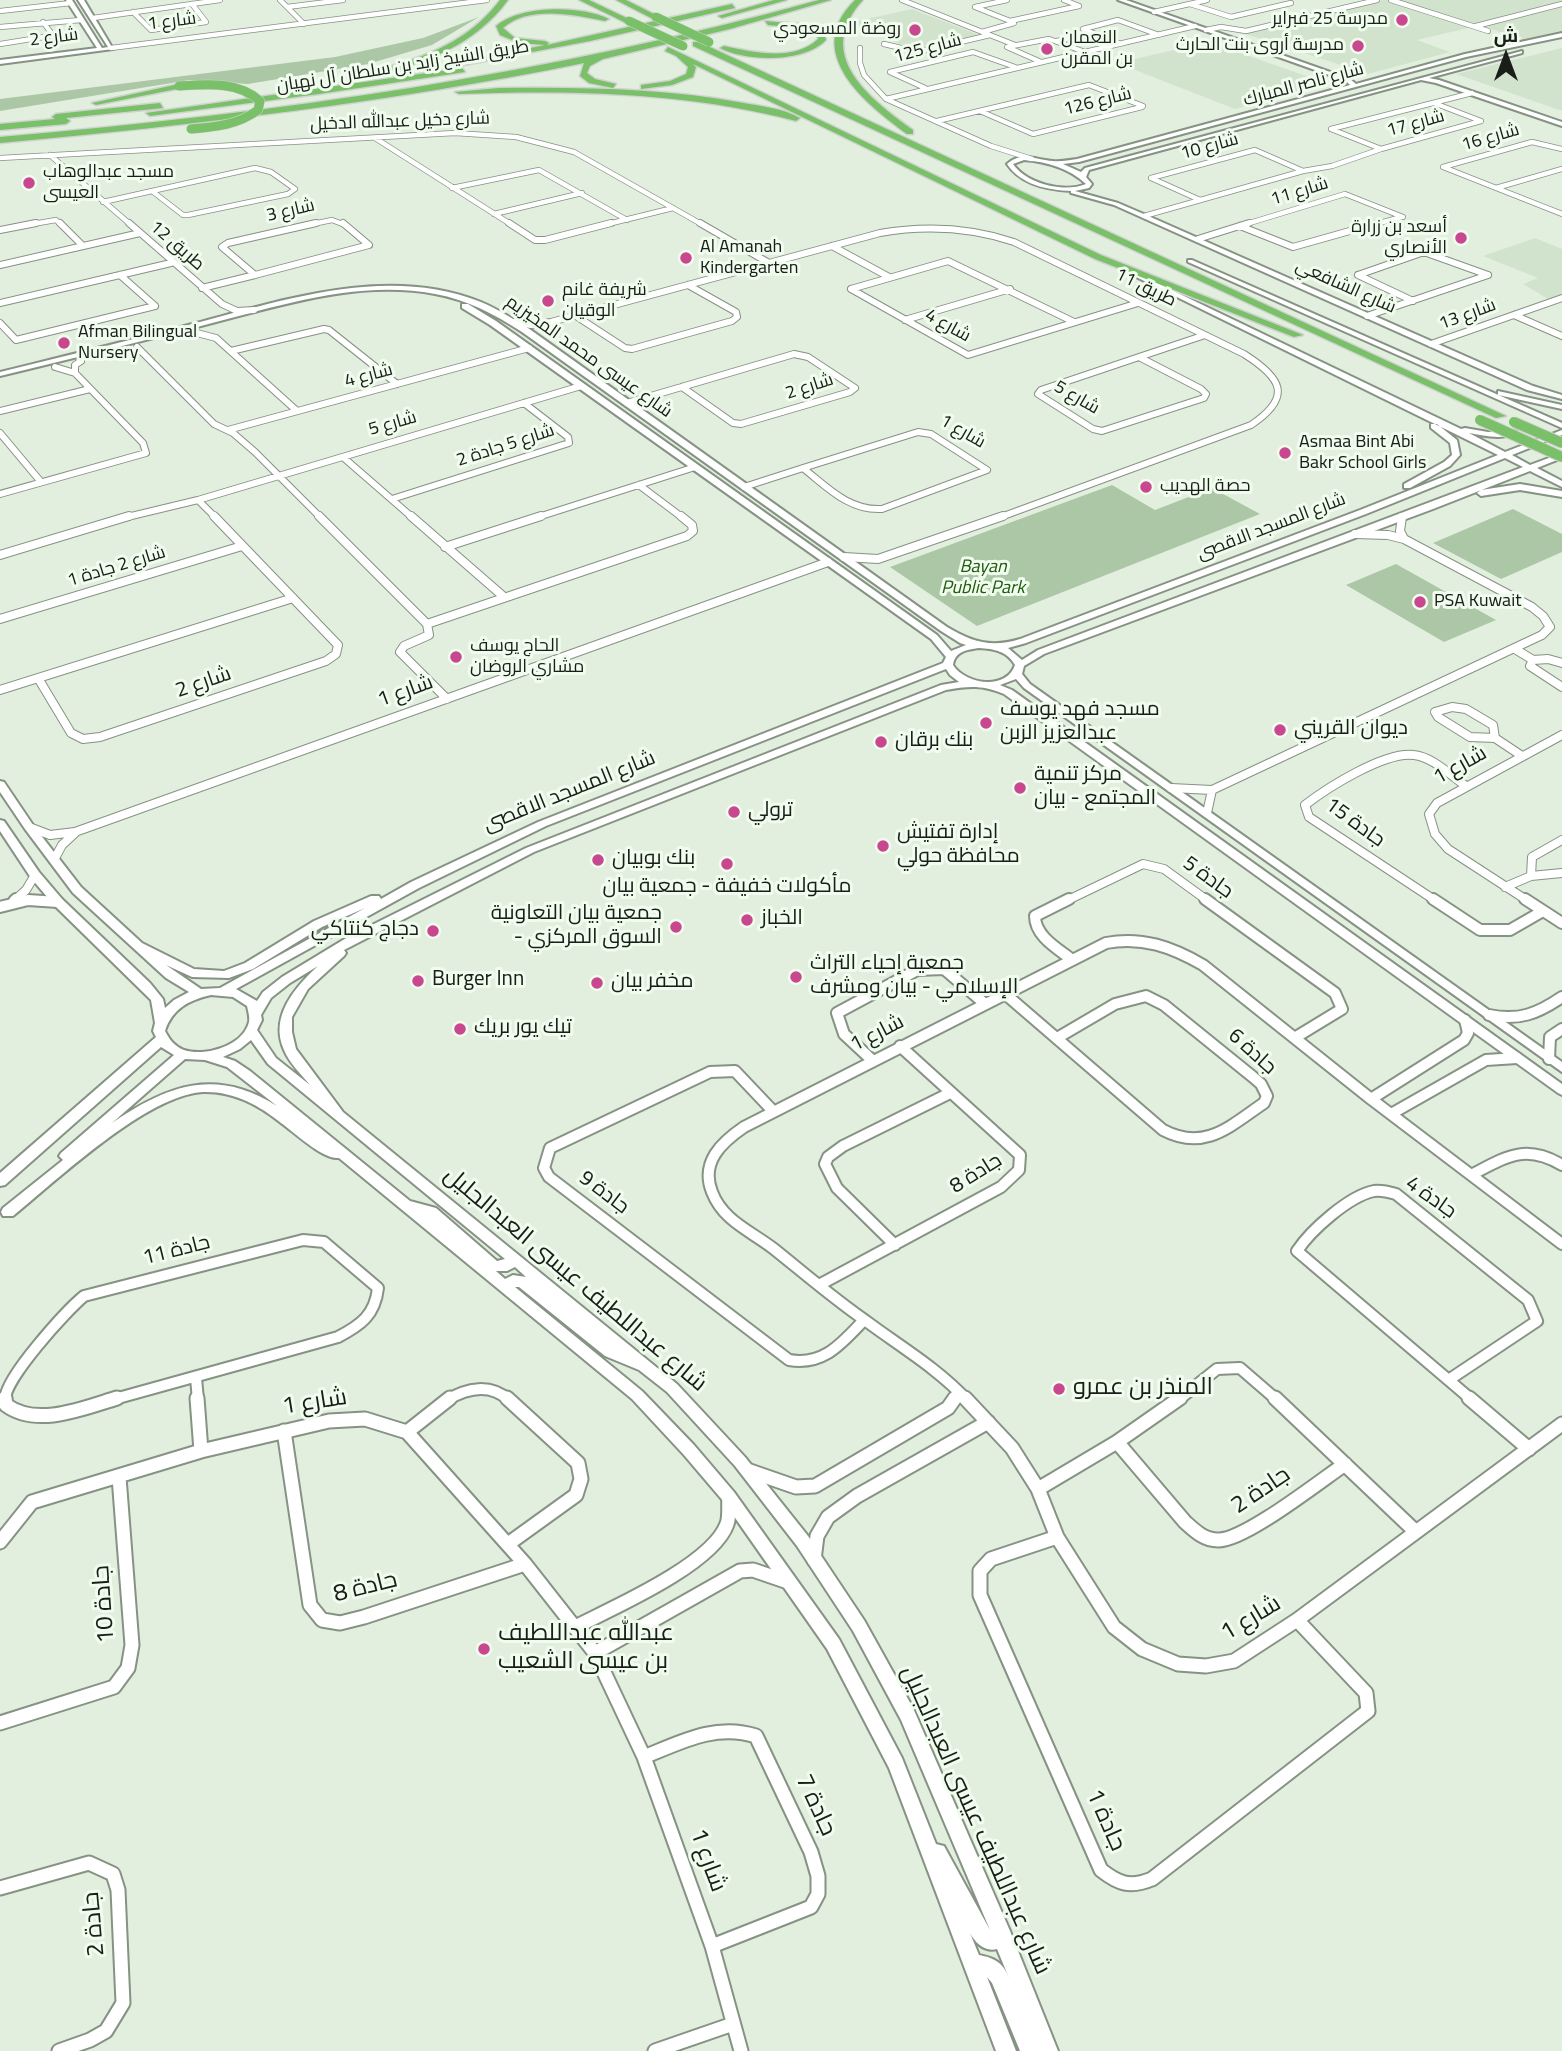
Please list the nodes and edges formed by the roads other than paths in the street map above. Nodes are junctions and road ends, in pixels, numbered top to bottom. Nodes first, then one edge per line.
1 (31, 0) edge
2 (220, 0) edge
3 (281, 0) edge
4 (343, 0) edge
5 (487, 0) edge
6 (504, 0) edge
7 (583, 0) edge
8 (601, 0) edge
9 (620, 0) edge
10 (631, 0) edge
11 (728, 0) edge
12 (756, 0) edge
13 (783, 0) edge
14 (820, 0) edge
15 (827, 0) edge
16 (859, 0) edge
17 (902, 0) edge
18 (1007, 0) edge
19 (1064, 0) edge
20 (1121, 0) edge
21 (1207, 0) edge
22 (1283, 0) edge
23 (1339, 0) edge
24 (1377, 0) edge
25 (1391, 0) edge
26 (74, 1) edge
27 (808, 3) edge
28 (192, 4) junction
29 (1191, 4) junction
30 (1562, 4) edge
31 (575, 5) dead end
32 (1355, 5) junction
33 (36, 7) junction
34 (287, 7) junction
35 (0, 11) edge
36 (713, 11) junction
37 (133, 12) junction
38 (1154, 12) junction
39 (90, 14) junction
40 (641, 14) junction
41 (80, 18) junction
42 (605, 19) junction
43 (1010, 21) junction
44 (43, 22) junction
45 (304, 24) junction
46 (1195, 26) junction
47 (0, 27) edge
48 (1475, 27) junction
49 (726, 28) junction
50 (1206, 30) junction
51 (1488, 31) dead end
52 (981, 32) junction
53 (1092, 33) junction
54 (990, 35) junction
55 (1159, 35) junction
56 (1562, 35) edge
57 (1547, 38) junction
58 (590, 40) junction
59 (1057, 41) junction
60 (1562, 42) edge
61 (0, 44) edge
62 (884, 44) dead end
63 (1123, 44) junction
64 (1015, 45) junction
65 (111, 48) junction
66 (860, 48) dead end
67 (100, 50) junction
68 (680, 50) junction
69 (526, 52) junction
70 (1086, 52) junction
71 (617, 53) junction
72 (720, 55) junction
73 (1447, 61) junction
74 (0, 62) edge
75 (1042, 62) junction
76 (1460, 67) junction
77 (1016, 68) junction
78 (1433, 74) junction
79 (418, 77) junction
80 (1338, 77) junction
81 (1418, 78) junction
82 (1437, 81) junction
83 (333, 83) junction
84 (1370, 83) junction
85 (1353, 87) junction
86 (926, 89) junction
87 (1472, 93) junction
88 (886, 99) junction
89 (1297, 102) junction
90 (289, 103) junction
91 (1434, 103) junction
92 (323, 104) junction
93 (1311, 107) junction
94 (798, 110) junction
95 (50, 111) dead end
96 (980, 111) junction
97 (27, 114) dead end
98 (937, 121) junction
99 (0, 122) edge
100 (1562, 124) edge
101 (148, 125) junction
102 (910, 132) junction
103 (1, 138) edge
104 (375, 138) junction
105 (872, 146) junction
106 (991, 146) junction
107 (1381, 149) junction
108 (1562, 149) edge
109 (50, 155) junction
110 (0, 158) edge
111 (1032, 159) junction
112 (1053, 163) junction
113 (1010, 164) junction
114 (1562, 169) edge
115 (1303, 171) junction
116 (1083, 177) junction
117 (1089, 184) junction
118 (452, 188) junction
119 (1496, 188) junction
120 (1066, 190) junction
121 (152, 191) junction
122 (582, 193) junction
123 (1200, 200) junction
124 (103, 202) junction
125 (1116, 204) junction
126 (1562, 207) edge
127 (673, 208) junction
128 (1552, 210) junction
129 (494, 214) junction
130 (1562, 214) edge
131 (1144, 216) junction
132 (627, 220) junction
133 (1240, 226) junction
134 (0, 230) edge
135 (140, 233) junction
136 (1198, 239) junction
137 (83, 246) junction
138 (832, 246) junction
139 (1098, 257) junction
140 (1189, 261) junction
141 (172, 263) junction
142 (769, 263) junction
143 (0, 265) edge
144 (120, 275) junction
145 (255, 275) junction
146 (889, 277) junction
147 (688, 285) junction
148 (202, 288) junction
149 (1010, 289) junction
150 (318, 298) junction
151 (1562, 298) edge
152 (1413, 301) junction
153 (0, 303) edge
154 (297, 303) junction
155 (1138, 303) junction
156 (222, 304) junction
157 (254, 310) junction
158 (1514, 315) junction
159 (576, 316) junction
160 (1367, 316) junction
161 (905, 320) junction
162 (513, 322) junction
163 (551, 322) junction
164 (1074, 322) junction
165 (0, 323) edge
166 (218, 323) junction
167 (1396, 329) junction
168 (1314, 330) junction
169 (193, 332) junction
170 (1349, 332) junction
171 (1205, 335) junction
172 (1298, 335) junction
173 (1562, 336) edge
174 (216, 338) junction
175 (536, 338) junction
176 (149, 340) junction
177 (1431, 344) junction
178 (137, 347) junction
179 (529, 348) junction
180 (231, 351) junction
181 (1335, 352) dead end
182 (562, 357) junction
183 (1138, 358) junction
184 (81, 361) junction
185 (547, 361) junction
186 (575, 366) junction
187 (55, 368) junction
188 (1427, 368) junction
189 (560, 370) junction
190 (75, 373) junction
191 (0, 374) edge
192 (0, 381) edge
193 (397, 384) junction
194 (581, 386) junction
195 (682, 387) junction
196 (90, 389) junction
197 (1380, 393) junction
198 (1562, 397) edge
199 (524, 403) junction
200 (627, 403) junction
201 (1513, 405) junction
202 (1562, 407) edge
203 (0, 411) edge
204 (297, 411) junction
205 (1468, 415) dead end
206 (1436, 419) junction
207 (1562, 426) edge
208 (228, 430) junction
209 (0, 433) edge
210 (1560, 437) edge
211 (1562, 454) edge
212 (1502, 455) junction
213 (344, 458) junction
214 (695, 467) junction
215 (1526, 467) junction
216 (802, 468) junction
217 (279, 478) junction
218 (41, 482) junction
219 (1562, 484) edge
220 (639, 485) junction
221 (744, 487) junction
222 (0, 494) edge
223 (1562, 494) edge
224 (392, 499) junction
225 (198, 500) junction
226 (1430, 507) junction
227 (774, 508) junction
228 (1363, 512) junction
229 (759, 513) junction
230 (1402, 517) junction
231 (790, 519) junction
232 (775, 524) junction
233 (1355, 534) junction
234 (1404, 539) junction
235 (242, 546) junction
236 (445, 547) junction
237 (0, 555) edge
238 (844, 557) junction
239 (878, 559) junction
240 (828, 562) junction
241 (871, 576) junction
242 (504, 597) junction
243 (293, 598) junction
244 (922, 613) junction
245 (908, 618) junction
246 (0, 619) edge
247 (427, 624) junction
248 (978, 645) junction
249 (991, 645) junction
250 (1514, 649) junction
251 (949, 660) junction
252 (1533, 660) junction
253 (1562, 663) edge
254 (1019, 670) junction
255 (38, 678) junction
256 (971, 683) junction
257 (990, 685) junction
258 (1562, 687) edge
259 (0, 690) edge
260 (447, 699) junction
261 (1562, 735) edge
262 (1494, 737) junction
263 (1522, 756) junction
264 (0, 784) edge
265 (1465, 786) junction
266 (1171, 788) junction
267 (1212, 790) junction
268 (4, 796) edge
269 (1207, 813) junction
270 (0, 823) edge
271 (29, 827) junction
272 (75, 832) junction
273 (1562, 840) edge
274 (54, 860) junction
275 (1562, 873) edge
276 (35, 875) junction
277 (1531, 876) junction
278 (415, 885) junction
279 (1505, 887) junction
280 (1318, 893) junction
281 (58, 902) junction
282 (1300, 902) junction
283 (11, 903) junction
284 (0, 907) edge
285 (1543, 911) junction
286 (1344, 912) junction
287 (1328, 922) junction
288 (1562, 923) edge
289 (352, 940) junction
290 (139, 946) junction
291 (1071, 959) junction
292 (223, 991) junction
293 (199, 993) junction
294 (1004, 993) junction
295 (1562, 997) edge
296 (984, 1003) junction
297 (257, 1012) junction
298 (1488, 1015) junction
299 (1465, 1020) junction
300 (160, 1022) junction
301 (1562, 1029) edge
302 (251, 1032) junction
303 (1296, 1037) junction
304 (1057, 1038) junction
305 (160, 1040) junction
306 (900, 1046) junction
307 (182, 1055) junction
308 (207, 1056) junction
309 (1517, 1058) junction
310 (1549, 1059) junction
311 (872, 1060) junction
312 (1562, 1068) edge
313 (1562, 1090) edge
314 (950, 1093) junction
315 (1371, 1099) junction
316 (772, 1110) junction
317 (1391, 1114) junction
318 (343, 1120) junction
319 (356, 1165) junction
320 (1562, 1165) edge
321 (1471, 1175) junction
322 (0, 1181) edge
323 (407, 1206) junction
324 (4, 1215) edge
325 (1562, 1244) edge
326 (895, 1245) junction
327 (515, 1259) junction
328 (819, 1284) junction
329 (505, 1285) junction
330 (864, 1320) junction
331 (646, 1365) junction
332 (196, 1378) junction
333 (1450, 1379) junction
334 (959, 1392) junction
335 (988, 1422) junction
336 (1562, 1424) edge
337 (284, 1432) junction
338 (407, 1432) junction
339 (1117, 1442) junction
340 (1529, 1448) junction
341 (201, 1451) junction
342 (1345, 1464) junction
343 (747, 1470) junction
344 (119, 1477) junction
345 (1038, 1489) junction
346 (729, 1497) junction
347 (1416, 1532) junction
348 (1057, 1537) junction
349 (0, 1542) edge
350 (508, 1544) junction
351 (814, 1560) junction
352 (525, 1564) junction
353 (790, 1583) junction
354 (1297, 1620) junction
355 (577, 1626) junction
356 (595, 1653) junction
357 (0, 1723) edge
358 (644, 1757) junction
359 (896, 1764) junction
360 (0, 1888) edge
361 (1003, 1938) junction
362 (712, 1946) junction
363 (973, 1963) junction
364 (733, 2024) junction
365 (59, 2051) edge
366 (655, 2051) edge
367 (741, 2051) edge
368 (1006, 2051) edge
369 (1030, 2051) edge
370 (1048, 2051) edge

1 - 33 street
2 - 28 street
3 - 34 street
4 - 34 street
5 - 45 street, شارع 1
6 - 83 highway
7 - 68 highway, bridge
8 - 40 highway
9 - 40 highway
10 - 40 highway
11 - 36 highway
12 - 36 highway
13 - 79 highway, طريق الشيخ زايد بن سلطان آل نهيان
14 - 27 highway
15 - 27 highway
16 - 102 highway
17 - 52 street
18 - 43 street
19 - 43 street
20 - 38 street
21 - 29 street
22 - 29 street
23 - 32 street
24 - 32 street
25 - 48 street
26 - 33 street
26 - 39 street
26 - 41 street
27 - 49 highway
27 - 90 highway, طريق الشيخ زايد بن سلطان آل نهيان
28 - 37 street
28 - 37 street
29 - 38 street
30 - 48 street
31 - 42 highway
32 - 50 street
33 - 35 street
34 - 45 street
36 - 58 highway
37 - 39 street
38 - 46 street
39 - 65 street
40 - 72 highway
40 - 72 highway, bridge
41 - 44 street
41 - 67 street
42 - 58 highway
42 - 68 highway
43 - 52 street
44 - 47 street
44 - 61 street
45 - 65 street, شارع 1
46 - 50 street
46 - 55 street, شارع 125
48 - 51 street
49 - 71 highway
49 - 72 highway
50 - 80 street
52 - 54 street
53 - 55 street
53 - 59 street
53 - 63 street
54 - 62 street
54 - 64 street
55 - 63 street, شارع 125
56 - 57 street, شارع ناصر المبارك
57 - 60 street
57 - 73 street, شارع ناصر المبارك
58 - 69 highway
59 - 64 street
59 - 70 street
60 - 76 street, شارع ناصر المبارك
63 - 70 street, شارع 125
64 - 75 street
65 - 67 street, شارع 2
66 - 88 street
67 - 74 street, شارع 2
68 - 71 highway
68 - 72 highway
68 - 94 highway
69 - 79 highway
69 - 83 highway
70 - 75 street, شارع 125
71 - 92 highway
72 - 94 highway
72 - 102 highway
72 - 168 highway
72 - 172 highway
73 - 76 street
73 - 84 street, شارع ناصر المبارك
75 - 77 street, شارع 125
76 - 78 street, شارع ناصر المبارك
77 - 86 street, شارع 125
77 - 86 street, شارع 125
78 - 81 street, شارع ناصر المبارك
78 - 82 street
79 - 99 highway, طريق الشيخ زايد بن سلطان آل نهيان
80 - 84 street
80 - 85 street
81 - 82 street
81 - 93 street, شارع ناصر المبارك
82 - 87 street
83 - 99 highway
84 - 85 street, شارع ناصر المبارك
85 - 89 street, شارع ناصر المبارك
86 - 88 street
87 - 91 street, شارع 17
87 - 100 street
88 - 98 street
89 - 93 street
89 - 112 street, شارع ناصر المبارك
90 - 101 highway
90 - 103 highway, طريق الشيخ زايد بن سلطان آل نهيان
91 - 107 street, شارع 17
91 - 107 street, شارع 17
92 - 101 highway
92 - 105 highway
93 - 116 street, شارع ناصر المبارك
94 - 105 highway
95 - 103 highway, bridge
96 - 96 street, شارع 126
96 - 98 street, شارع 126
97 - 99 highway
98 - 106 street
101 - 103 highway
102 - 140 highway
104 - 109 street, شارع دخيل عبدالله الدخيل
104 - 118 street
104 - 127 street, شارع دخيل عبدالله الدخيل
105 - 139 highway
106 - 111 street
106 - 113 street
107 - 115 street
108 - 119 street, شارع 16
109 - 110 street, شارع دخيل عبدالله الدخيل
109 - 124 street, طريق 12
111 - 112 street
111 - 113 street
112 - 116 street
113 - 120 street, شارع الشافعي
114 - 119 street
115 - 123 street
115 - 123 street, شارع 10
116 - 117 street, شارع الشافعي
117 - 120 street
117 - 125 street, شارع الشافعي
118 - 122 street
118 - 129 street
119 - 128 street, شارع 16
120 - 125 street, شارع الشافعي
121 - 121 street
121 - 124 street
122 - 129 street
122 - 132 street
123 - 131 street
124 - 135 street, طريق 12
125 - 131 street, شارع الشافعي
126 - 128 street
127 - 132 street
127 - 142 street, شارع دخيل عبدالله الدخيل
128 - 130 street, شارع 16
129 - 132 street
131 - 136 street, شارع الشافعي
133 - 133 street, شارع 11
133 - 136 street, شارع 11
134 - 137 street
135 - 137 street
135 - 141 street, طريق 12
136 - 160 street, شارع الشافعي
137 - 143 street
138 - 142 street, طريق 11
138 - 146 street
138 - 155 street, طريق 11
139 - 172 highway
139 - 197 street
140 - 168 highway
140 - 170 street
141 - 144 street
141 - 148 street, طريق 12
142 - 147 street, طريق 11
144 - 153 street
144 - 165 street
145 - 145 street, شارع 3
145 - 148 street, شارع 3
146 - 149 street, شارع 4
146 - 161 street, شارع 4
147 - 159 street, طريق 11
147 - 159 street
148 - 156 street, طريق 12
149 - 161 street
149 - 164 street, شارع 4
150 - 154 street, شارع عيسى محمد المخيزيم
150 - 162 street, شارع عيسى محمد المخيزيم
150 - 179 street, شارع عيسى محمد المخيزيم
151 - 158 street, شارع 13
152 - 152 street
152 - 160 street
154 - 157 street, شارع عيسى محمد المخيزيم
154 - 166 street, شارع عيسى محمد المخيزيم
155 - 164 street, شارع 4
155 - 171 street, طريق 11
156 - 157 street, طريق 12
156 - 166 street
157 - 166 street, شارع عيسى محمد المخيزيم
158 - 173 street, شارع 13
158 - 177 street, شارع 13
159 - 163 street, طريق 11
160 - 167 street, شارع الشافعي
161 - 164 street, شارع 4
162 - 163 street, طريق 11
162 - 175 street, شارع عيسى محمد المخيزيم
163 - 175 street
166 - 169 street, شارع عيسى محمد المخيزيم
166 - 174 street
166 - 176 street, شارع عيسى محمد المخيزيم
167 - 170 street
167 - 177 street, شارع الشافعي
168 - 210 highway, bridge
169 - 174 street
169 - 176 street, شارع عيسى محمد المخيزيم
170 - 188 street
171 - 183 street, شارع 5
171 - 239 street, طريق 11
172 - 181 highway
174 - 180 street
175 - 182 street, شارع عيسى محمد المخيزيم
176 - 178 street, شارع عيسى محمد المخيزيم
176 - 191 street, شارع عيسى محمد المخيزيم
177 - 198 street, شارع الشافعي
178 - 184 street, شارع عيسى محمد المخيزيم
178 - 208 street
179 - 185 street, شارع عيسى محمد المخيزيم
179 - 193 street, شارع 4
180 - 193 street
180 - 204 street
182 - 185 street
182 - 186 street, شارع عيسى محمد المخيزيم
183 - 183 street, شارع 5
184 - 187 street, شارع عيسى محمد المخيزيم
184 - 190 street
185 - 189 street, شارع عيسى محمد المخيزيم
186 - 189 street
186 - 200 street, شارع عيسى محمد المخيزيم
187 - 190 street
187 - 192 street, شارع عيسى محمد المخيزيم
188 - 201 street
188 - 202 street
189 - 194 street, شارع عيسى محمد المخيزيم
190 - 196 street
193 - 204 street, شارع 4
194 - 199 street, شارع 5
194 - 214 street, شارع عيسى محمد المخيزيم
195 - 195 street, شارع 2
195 - 200 street, شارع 2
196 - 203 street
196 - 218 street
197 - 206 street
197 - 228 street
199 - 213 street, شارع 5
199 - 224 street, شارع 5 جادة 2
200 - 221 street, شارع عيسى محمد المخيزيم
201 - 206 street
201 - 207 street
204 - 208 street, شارع 4
205 - 211 highway, bridge
206 - 212 street
208 - 217 street
209 - 218 street
210 - 212 street, شارع المسجد الاقصى
210 - 215 street
211 - 215 street, شارع المسجد الاقصى
212 - 215 street
212 - 228 street, شارع المسجد الاقصى
213 - 217 street
213 - 224 street, شارع 5
214 - 220 street
214 - 229 street, شارع عيسى محمد المخيزيم
215 - 219 street
215 - 226 street, شارع المسجد الاقصى
216 - 216 street, شارع 1
216 - 221 street, شارع 1
217 - 225 street
217 - 247 street
218 - 222 street
220 - 236 street
220 - 242 street
221 - 227 street, شارع عيسى محمد المخيزيم
223 - 226 street
224 - 236 street, شارع 5
225 - 235 street, شارع 2
225 - 237 street
226 - 230 street, شارع المسجد الاقصى
227 - 229 street
227 - 231 street, شارع عيسى محمد المخيزيم
228 - 249 street, شارع المسجد الاقصى
229 - 232 street, شارع عيسى محمد المخيزيم
230 - 233 street, شارع المسجد الاقصى
230 - 234 street
231 - 232 street
231 - 238 street, شارع عيسى محمد المخيزيم
232 - 240 street, شارع عيسى محمد المخيزيم
233 - 234 street
233 - 254 street, شارع المسجد الاقصى
234 - 250 street
235 - 243 street, شارع 2
235 - 246 street, شارع 2 جادة 1
236 - 242 street, شارع 5
238 - 239 street, طريق 11
238 - 241 street, شارع عيسى محمد المخيزيم
239 - 241 street
240 - 245 street, شارع عيسى محمد المخيزيم
240 - 260 street, شارع 1
241 - 244 street, شارع عيسى محمد المخيزيم
242 - 247 street
243 - 255 street
243 - 255 street, شارع 2
244 - 245 street
244 - 248 street, شارع عيسى محمد المخيزيم
245 - 251 street, شارع عيسى محمد المخيزيم
247 - 260 street
248 - 249 street, شارع المسجد الاقصى
248 - 251 street, شارع المسجد الاقصى
249 - 254 street
250 - 252 street
250 - 267 street
251 - 256 street, شارع عيسى محمد المخيزيم
251 - 278 street, شارع المسجد الاقصى
252 - 253 street
252 - 258 street
254 - 257 street, شارع المسجد الاقصى
254 - 266 street
255 - 259 street
256 - 257 street
256 - 289 street, شارع المسجد الاقصى
257 - 282 street
260 - 272 street, شارع 1
261 - 263 street, شارع 1
262 - 262 street
262 - 263 street
263 - 265 street, شارع 1
264 - 268 street
265 - 279 street, شارع 1
265 - 285 street, جادة 15
266 - 267 street
266 - 269 street
267 - 269 street
268 - 271 street
269 - 280 street
270 - 276 street
271 - 272 street, شارع 1
271 - 274 street
272 - 274 street
273 - 277 street
274 - 290 street
275 - 277 street
276 - 281 street
276 - 283 street
277 - 279 street
278 - 290 street
278 - 292 street, شارع المسجد الاقصى
279 - 285 street, شارع 1
280 - 282 street
280 - 286 street
281 - 283 street
281 - 300 street
282 - 287 street
283 - 284 street
285 - 288 street, شارع 1
286 - 287 street
286 - 298 street
287 - 299 street
289 - 297 street, شارع المسجد الاقصى
289 - 318 street
290 - 293 street
291 - 294 street, شارع 1
291 - 303 street, شارع 1
291 - 303 street, جادة 5
292 - 293 street
292 - 297 street
293 - 300 street
294 - 296 street, شارع 1
294 - 304 street, جادة 6
295 - 298 street
296 - 306 street, شارع 1
296 - 311 street
297 - 302 street
298 - 310 street
299 - 309 street
299 - 315 street
300 - 305 street
301 - 310 street
302 - 308 street
302 - 318 street, شارع عبداللطيف عيسى العبدالجليل
303 - 315 street, شارع 1
304 - 304 street, جادة 6
305 - 307 street
305 - 322 street
306 - 311 street, شارع 1
306 - 314 street, جادة 8
307 - 308 street
307 - 324 street
308 - 319 street
309 - 313 street
309 - 317 street
310 - 312 street
311 - 316 street, شارع 1
314 - 326 street
314 - 326 street, جادة 8
315 - 317 street, شارع 1
316 - 328 street, شارع 1
316 - 330 street, جادة 9
317 - 321 street, شارع 1
318 - 327 street, شارع عبداللطيف عيسى العبدالجليل
319 - 323 street
319 - 324 street
320 - 321 street
321 - 325 street, شارع 1
323 - 327 street
323 - 329 street
326 - 328 street, جادة 8
327 - 331 street, شارع عبداللطيف عيسى العبدالجليل
328 - 330 street, شارع 1
329 - 331 street
329 - 346 street
330 - 334 street, شارع 1
331 - 343 street, شارع عبداللطيف عيسى العبدالجليل
332 - 332 street, جادة 11
332 - 341 street
333 - 333 street, جادة 4
333 - 340 street, جادة 4
334 - 335 street, شارع 1
334 - 343 street
335 - 345 street, شارع 1
335 - 351 street
336 - 340 street, شارع 1
337 - 338 street, شارع 1
337 - 341 street, شارع 1
337 - 352 street, جادة 8
338 - 350 street, شارع 1
338 - 350 street
339 - 342 street
339 - 342 street, جادة 2
339 - 345 street
340 - 347 street, شارع 1
341 - 344 street, شارع 1
342 - 347 street
343 - 351 street, شارع عبداللطيف عيسى العبدالجليل
344 - 349 street, شارع 1
344 - 357 street, جادة 10
345 - 348 street, شارع 1
346 - 353 street
346 - 355 street
347 - 354 street, شارع 1
348 - 354 street, شارع 1
348 - 354 street, جادة 1
350 - 352 street, شارع 1
351 - 361 street, شارع عبداللطيف عيسى العبدالجليل
352 - 355 street, شارع 1
353 - 356 street
353 - 359 street
355 - 356 street, شارع 1
356 - 358 street, شارع 1
358 - 362 street, شارع 1
358 - 362 street, جادة 7
359 - 361 street
359 - 363 street
360 - 365 street, جادة 2
361 - 370 street, شارع عبداللطيف عيسى العبدالجليل
362 - 364 street, شارع 1
363 - 368 street
363 - 369 street
364 - 366 street
364 - 367 street, شارع 1

